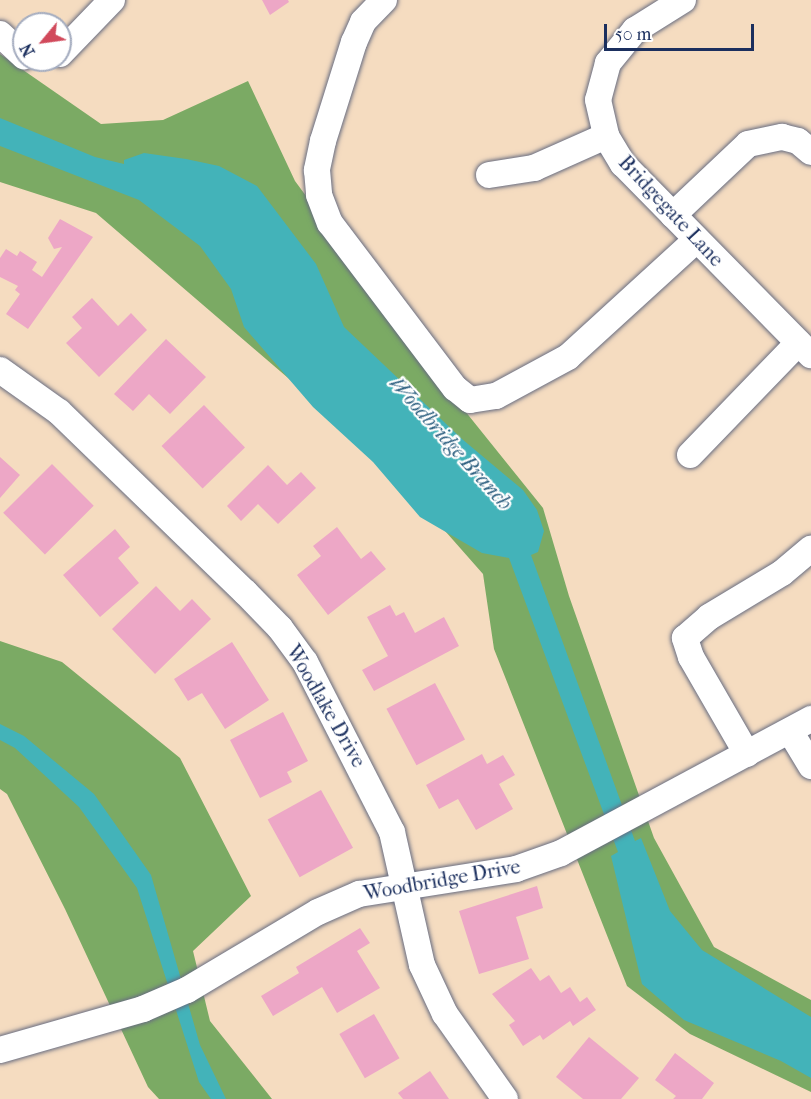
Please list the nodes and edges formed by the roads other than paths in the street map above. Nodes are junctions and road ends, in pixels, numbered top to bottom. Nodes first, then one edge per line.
1 (112, 0) edge
2 (384, 0) edge
3 (683, 0) edge
4 (72, 34) edge
5 (606, 136) junction
6 (811, 152) edge
7 (489, 175) dead end
8 (673, 215) junction
9 (696, 240) junction
10 (805, 349) edge
11 (0, 370) edge
12 (690, 455) dead end
13 (811, 549) edge
14 (800, 725) edge
15 (747, 754) junction
16 (811, 766) edge
17 (405, 887) junction
18 (0, 1050) edge
19 (505, 1099) edge

1 - 4 street
2 - 9 street
3 - 5 street, Bridgegate Lane
5 - 7 street
5 - 8 street, Bridgegate Lane
6 - 8 street
8 - 9 street, Bridgegate Lane
9 - 10 street, Bridgegate Lane
10 - 12 street
11 - 17 street, Woodlake Drive
13 - 15 street
14 - 15 street, Woodbridge Drive
14 - 16 street
15 - 17 street, Woodbridge Drive
17 - 18 street, Woodbridge Drive
17 - 19 street, Woodlake Drive

